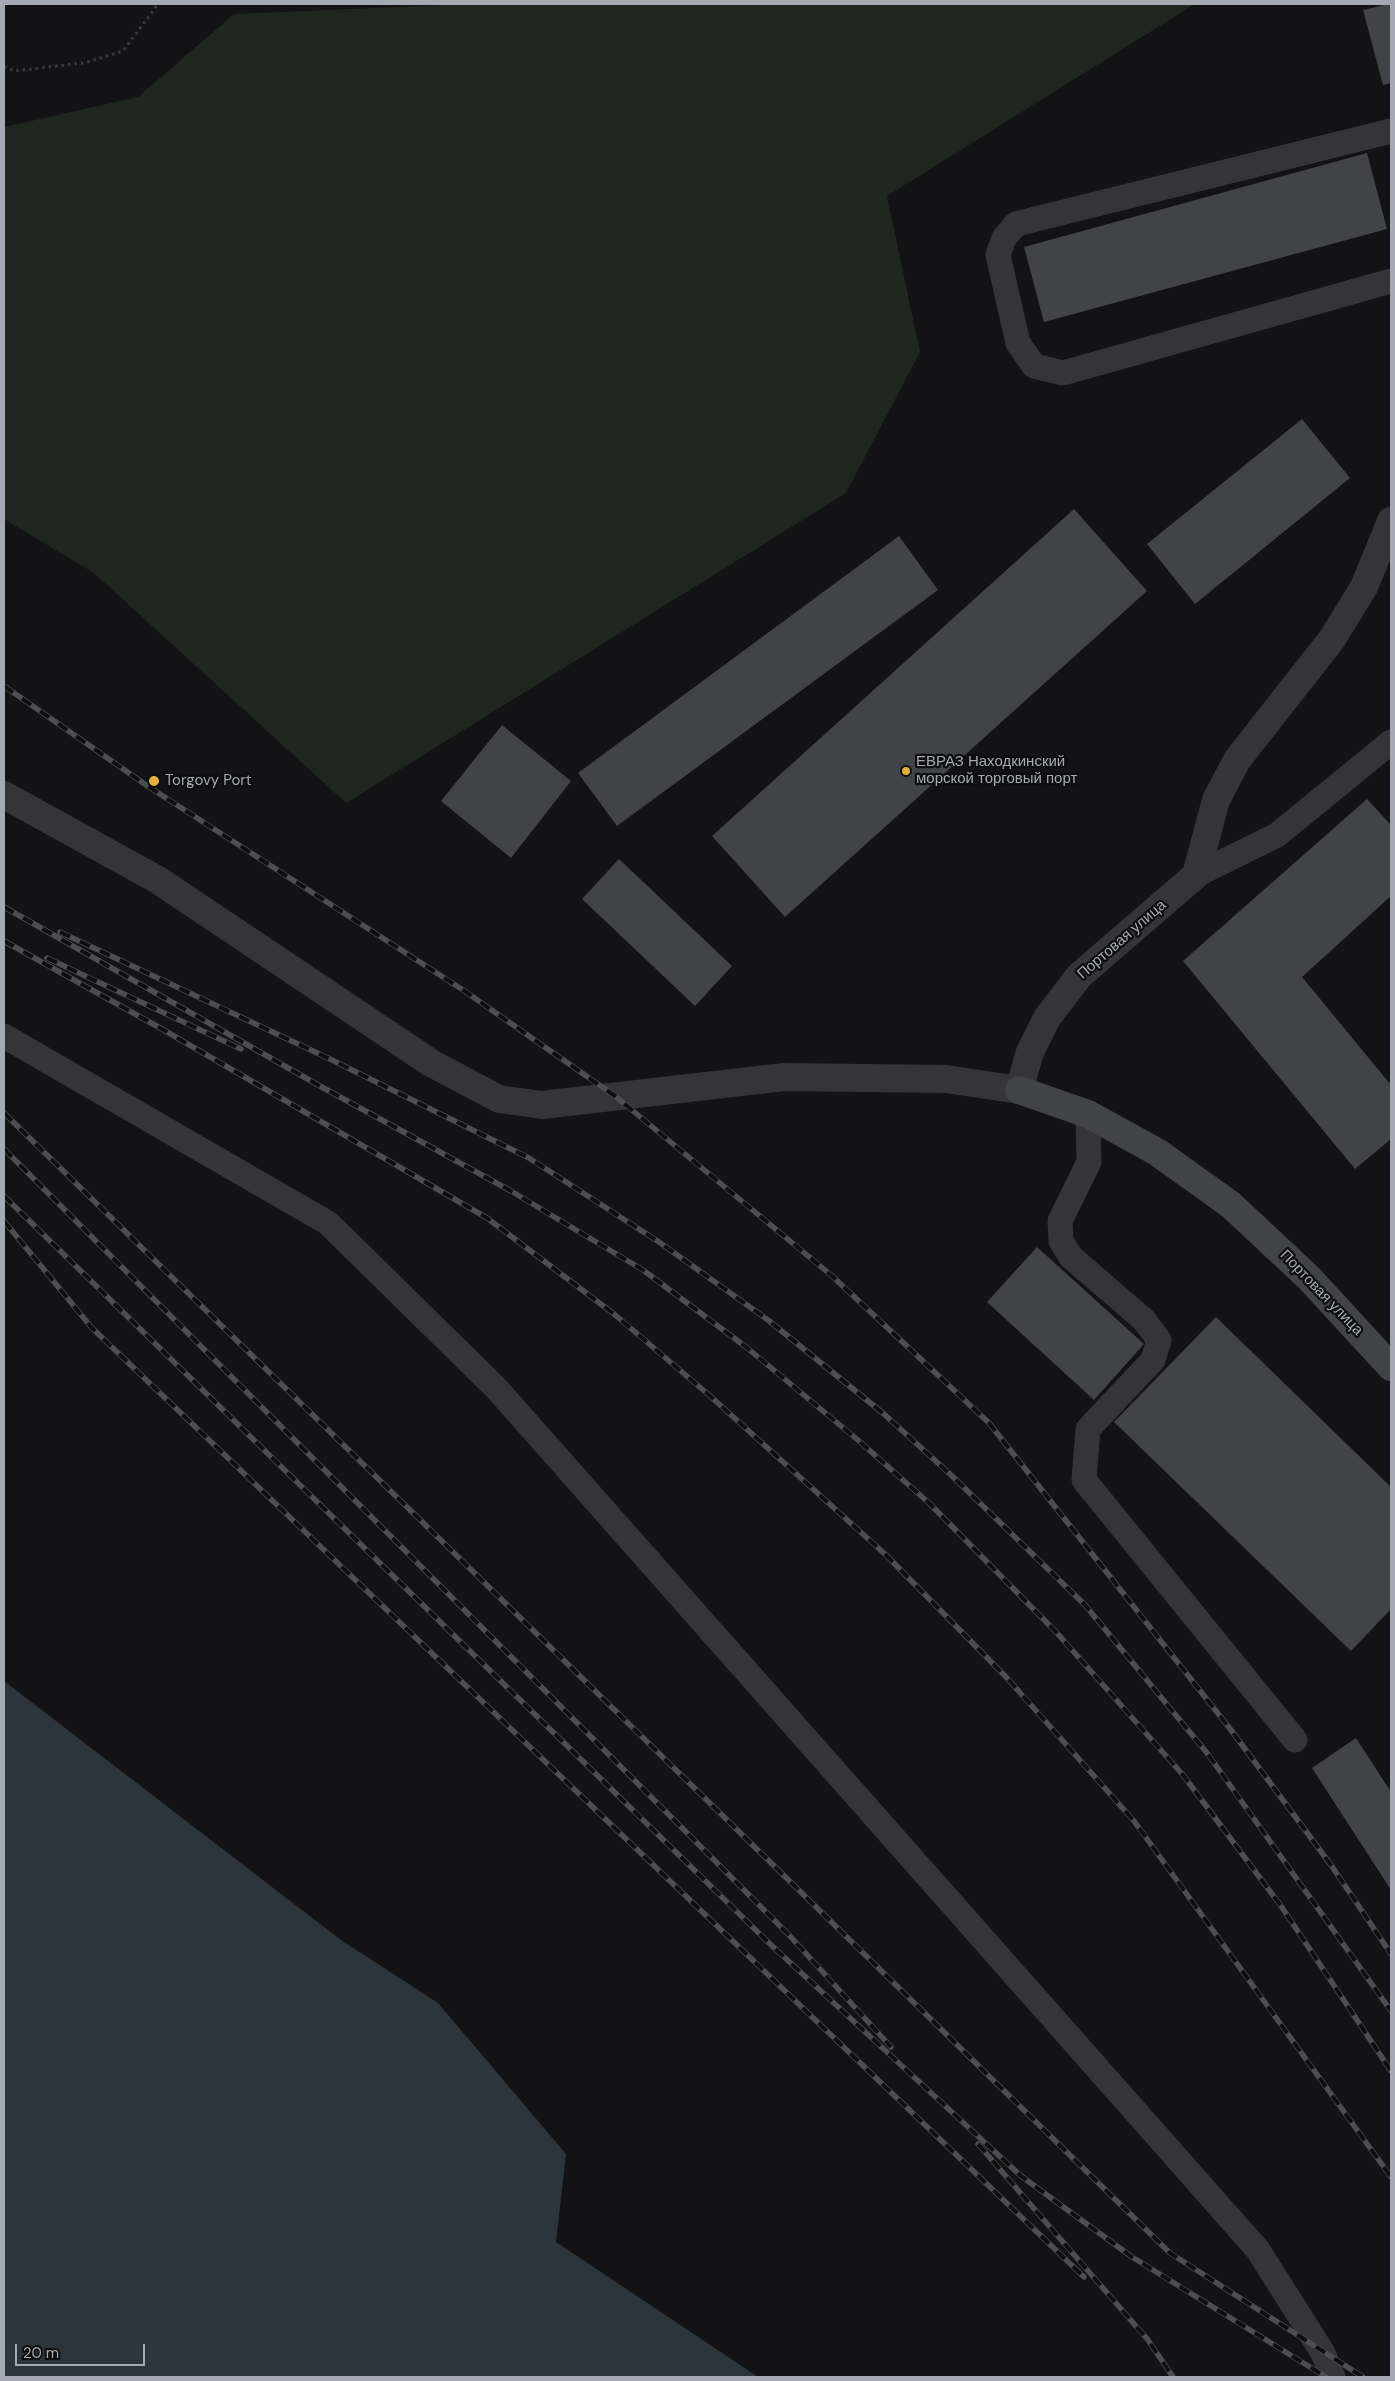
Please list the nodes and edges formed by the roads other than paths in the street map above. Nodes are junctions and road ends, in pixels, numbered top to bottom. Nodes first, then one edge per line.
1 (1391, 132) edge
2 (1391, 282) edge
3 (1391, 521) edge
4 (1391, 742) edge
5 (4, 795) edge
6 (1196, 875) junction
7 (4, 1036) edge
8 (1019, 1090) junction
9 (1088, 1114) junction
10 (1391, 1367) edge
11 (1295, 1740) dead end
12 (1333, 2377) edge

1 - 2 lane
3 - 6 street
4 - 6 lane
5 - 8 street
6 - 8 street, Портовая улица
7 - 12 lane
8 - 9 street, Портовая улица
9 - 10 street, Портовая улица
9 - 11 lane

